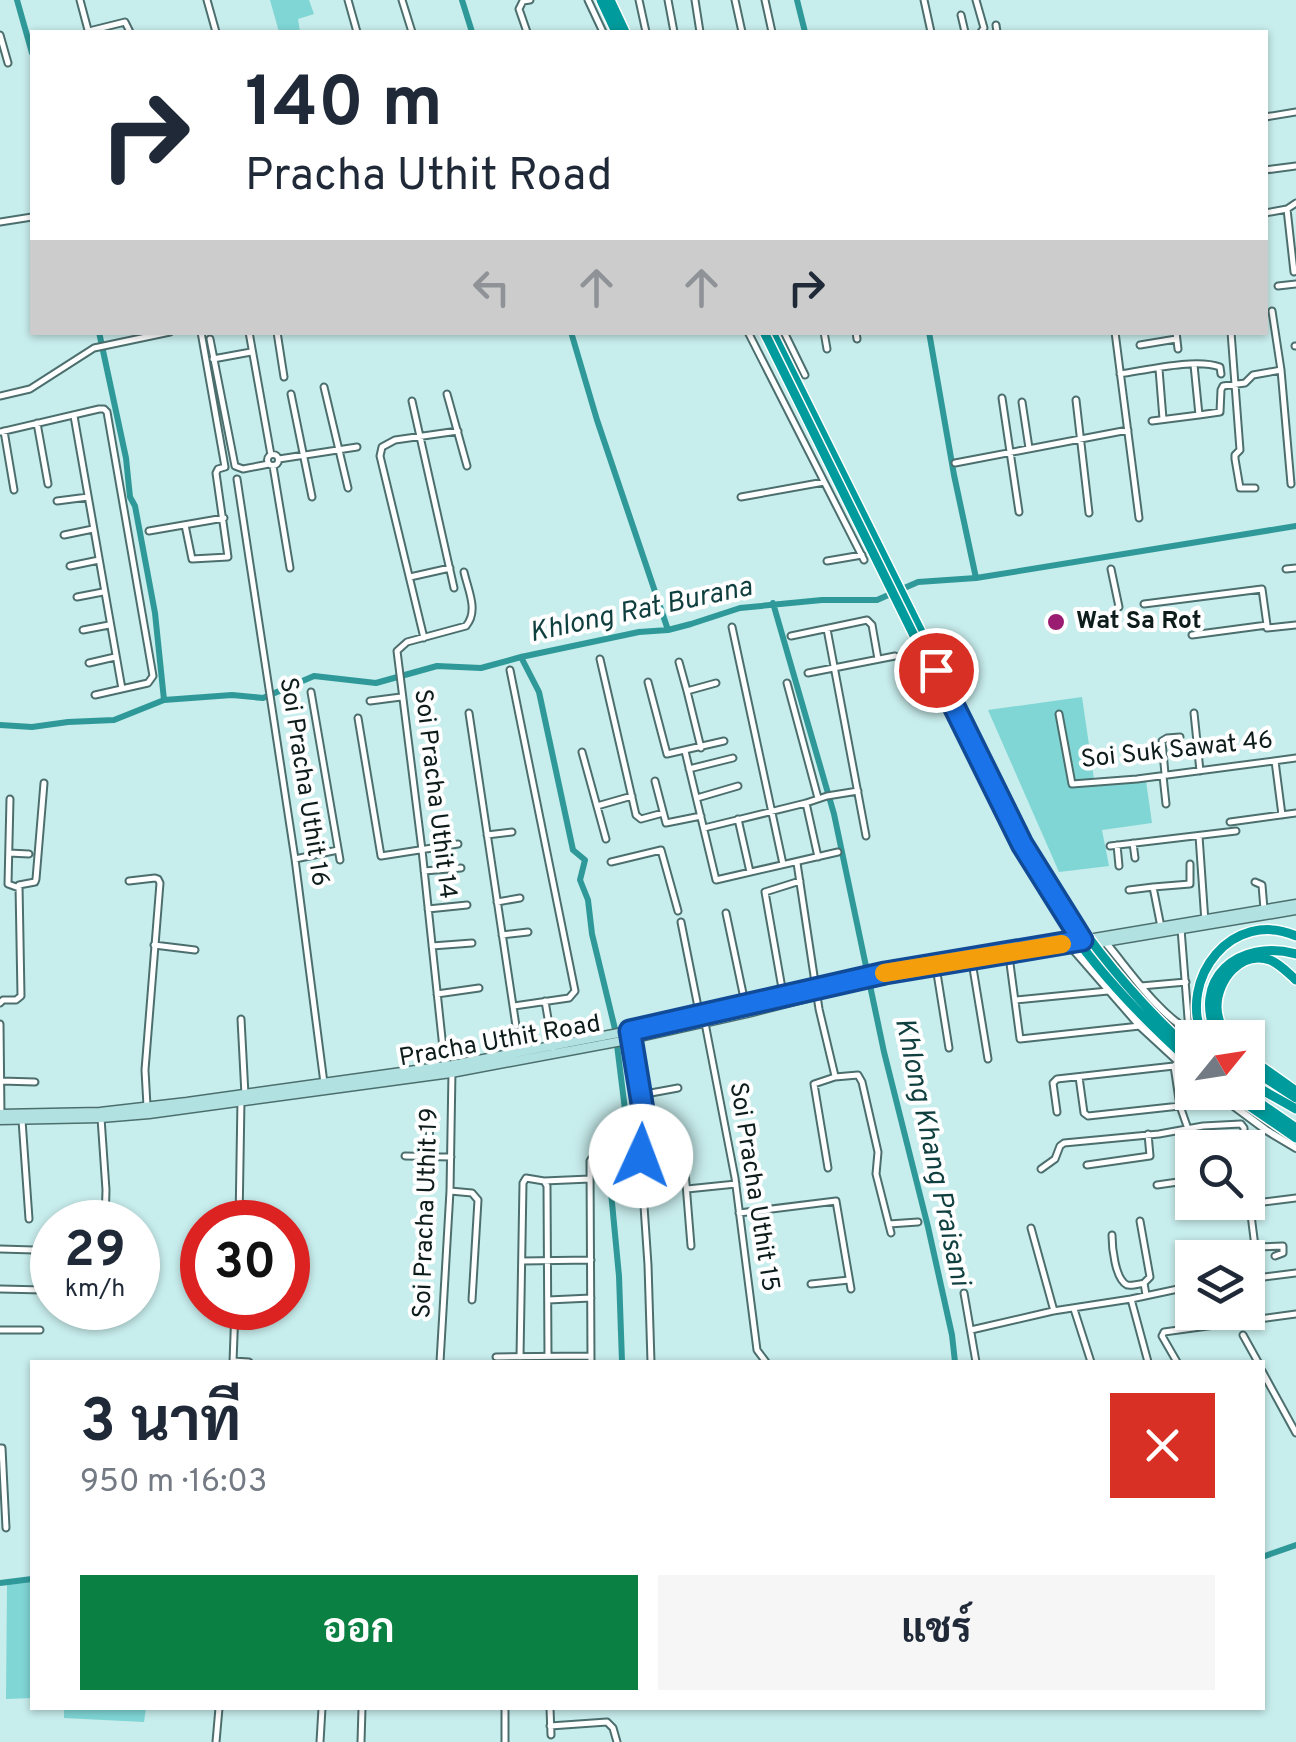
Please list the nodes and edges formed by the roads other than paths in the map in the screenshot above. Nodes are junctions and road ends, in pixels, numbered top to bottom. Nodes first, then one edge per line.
1 (80, 0) edge
2 (207, 0) edge
3 (348, 0) edge
4 (402, 0) edge
5 (530, 0) edge
6 (588, 0) edge
7 (606, 0) edge
8 (639, 0) edge
9 (668, 0) edge
10 (695, 0) edge
11 (735, 0) edge
12 (765, 0) edge
13 (924, 0) edge
14 (976, 0) edge
15 (961, 15) dead end
16 (88, 30) edge
17 (96, 30) edge
18 (129, 30) edge
19 (215, 30) edge
20 (356, 30) edge
21 (411, 30) edge
22 (525, 30) edge
23 (600, 30) edge
24 (620, 30) edge
25 (646, 30) edge
26 (674, 30) edge
27 (700, 30) edge
28 (742, 30) edge
29 (772, 30) edge
30 (931, 30) edge
31 (965, 30) edge
32 (982, 30) edge
33 (0, 34) edge
34 (8, 63) dead end
35 (1296, 112) edge
36 (1268, 117) edge
37 (1296, 166) edge
38 (1268, 170) edge
39 (1296, 203) edge
40 (1287, 209) junction
41 (1268, 212) edge
42 (30, 217) edge
43 (0, 222) edge
44 (1294, 272) edge
45 (1296, 284) edge
46 (1278, 286) dead end
47 (1272, 311) dead end
48 (155, 335) edge
49 (202, 335) edge
50 (250, 335) edge
51 (278, 335) edge
52 (750, 335) edge
53 (769, 335) edge
54 (769, 335) edge
55 (770, 335) edge
56 (785, 335) edge
57 (825, 335) edge
58 (1115, 335) edge
59 (1230, 335) edge
60 (1176, 336) edge
61 (210, 339) dead end
62 (1140, 345) dead end
63 (827, 348) dead end
64 (1178, 350) dead end
65 (251, 352) junction
66 (213, 359) junction
67 (1194, 364) junction
68 (1159, 369) junction
69 (1281, 370) junction
70 (1120, 374) junction
71 (1221, 374) dead end
72 (805, 375) dead end
73 (284, 377) dead end
74 (324, 386) dead end
75 (1233, 386) junction
76 (291, 394) dead end
77 (447, 394) dead end
78 (0, 396) edge
79 (1002, 398) dead end
80 (1076, 400) dead end
81 (412, 401) dead end
82 (1022, 402) dead end
83 (74, 415) junction
84 (1199, 415) junction
85 (1164, 419) junction
86 (1152, 421) dead end
87 (37, 423) junction
88 (1128, 430) junction
89 (2, 431) edge
90 (458, 431) junction
91 (420, 437) junction
92 (1080, 439) junction
93 (358, 447) dead end
94 (1029, 449) junction
95 (338, 451) junction
96 (1010, 453) junction
97 (271, 455) junction
98 (304, 457) junction
99 (278, 459) junction
100 (955, 463) dead end
101 (271, 464) junction
102 (467, 466) dead end
103 (237, 479) dead end
104 (824, 482) junction
105 (48, 484) dead end
106 (1291, 484) dead end
107 (348, 488) dead end
108 (1255, 488) dead end
109 (14, 490) dead end
110 (88, 496) junction
111 (312, 497) dead end
112 (741, 498) dead end
113 (57, 502) dead end
114 (1019, 512) dead end
115 (1089, 513) dead end
116 (243, 518) junction
117 (1140, 518) dead end
118 (225, 519) junction
119 (185, 525) junction
120 (94, 529) junction
121 (149, 531) dead end
122 (868, 533) junction
123 (64, 534) dead end
124 (852, 537) junction
125 (99, 560) junction
126 (827, 560) dead end
127 (70, 566) dead end
128 (290, 568) dead end
129 (450, 568) junction
130 (1296, 568) edge
131 (1111, 569) dead end
132 (1286, 569) dead end
133 (464, 572) dead end
134 (410, 577) junction
135 (454, 588) dead end
136 (104, 592) junction
137 (77, 598) dead end
138 (1144, 604) dead end
139 (1118, 607) dead end
140 (110, 625) junction
141 (1266, 625) junction
142 (1296, 625) edge
143 (732, 627) dead end
144 (827, 629) junction
145 (83, 630) dead end
146 (1192, 635) dead end
147 (791, 636) dead end
148 (424, 638) junction
149 (895, 656) dead end
150 (116, 657) junction
151 (878, 659) junction
152 (600, 660) dead end
153 (88, 662) dead end
154 (679, 662) dead end
155 (835, 668) junction
156 (510, 670) dead end
157 (808, 673) dead end
158 (648, 682) dead end
159 (716, 683) dead end
160 (788, 684) dead end
161 (122, 689) junction
162 (686, 690) junction
163 (311, 692) dead end
164 (96, 695) dead end
165 (402, 697) junction
166 (370, 701) dead end
167 (470, 713) dead end
168 (1059, 714) dead end
169 (1194, 714) dead end
170 (358, 718) dead end
171 (1180, 736) dead end
172 (724, 741) dead end
173 (701, 748) junction
174 (685, 751) junction
175 (582, 752) dead end
176 (732, 758) dead end
177 (1296, 758) edge
178 (1275, 761) junction
179 (689, 769) junction
180 (1200, 771) junction
181 (1164, 775) junction
182 (655, 781) dead end
183 (44, 783) dead end
184 (738, 786) dead end
185 (858, 791) junction
186 (632, 796) junction
187 (10, 798) dead end
188 (697, 798) junction
189 (818, 798) junction
190 (806, 804) junction
191 (1166, 804) dead end
192 (597, 806) junction
193 (773, 812) junction
194 (663, 813) junction
195 (1296, 813) edge
196 (1282, 815) junction
197 (702, 816) junction
198 (738, 819) junction
199 (1230, 822) dead end
200 (704, 828) junction
201 (1236, 831) dead end
202 (512, 832) dead end
203 (488, 835) junction
204 (866, 836) dead end
205 (1199, 836) junction
206 (606, 839) dead end
207 (1134, 843) junction
208 (458, 844) dead end
209 (338, 850) junction
210 (422, 850) junction
211 (838, 852) dead end
212 (9, 853) junction
213 (29, 854) dead end
214 (818, 857) junction
215 (1135, 858) dead end
216 (295, 859) junction
217 (340, 860) dead end
218 (611, 862) dead end
219 (797, 863) junction
220 (1190, 864) dead end
221 (783, 865) junction
222 (1119, 866) dead end
223 (460, 868) dead end
224 (424, 872) junction
225 (750, 872) junction
226 (800, 881) junction
227 (129, 882) dead end
228 (1254, 882) dead end
229 (1153, 887) junction
230 (19, 888) junction
231 (1128, 890) dead end
232 (520, 898) dead end
233 (497, 902) junction
234 (467, 904) dead end
235 (1296, 907) edge
236 (428, 909) junction
237 (1264, 909) junction
238 (678, 911) dead end
239 (726, 913) dead end
240 (680, 922) dead end
241 (1205, 922) junction
242 (1181, 926) junction
243 (1160, 927) junction
244 (528, 932) dead end
245 (502, 935) junction
246 (1296, 936) edge
247 (1082, 940) junction
248 (472, 943) dead end
249 (1106, 943) junction
250 (154, 945) junction
251 (432, 946) junction
252 (1072, 948) junction
253 (195, 950) dead end
254 (1296, 954) edge
255 (1009, 956) junction
256 (972, 962) junction
257 (936, 968) junction
258 (1225, 973) junction
259 (1296, 980) edge
260 (1186, 982) junction
261 (1142, 986) junction
262 (478, 988) dead end
263 (1108, 990) junction
264 (817, 992) junction
265 (437, 994) junction
266 (784, 997) junction
267 (1015, 1000) junction
268 (546, 1001) junction
269 (0, 1004) edge
270 (514, 1006) junction
271 (747, 1009) junction
272 (241, 1019) dead end
273 (702, 1019) junction
274 (1175, 1020) edge
275 (1188, 1020) edge
276 (1199, 1020) edge
277 (1212, 1020) edge
278 (1219, 1020) edge
279 (0, 1024) edge
280 (516, 1026) dead end
281 (1140, 1026) junction
282 (1175, 1035) edge
283 (626, 1036) junction
284 (1175, 1047) edge
285 (950, 1048) dead end
286 (554, 1050) junction
287 (988, 1059) dead end
288 (1175, 1063) edge
289 (1175, 1064) edge
290 (449, 1070) junction
291 (1265, 1070) edge
292 (1079, 1076) junction
293 (1265, 1076) edge
294 (835, 1077) junction
295 (1, 1081) edge
296 (35, 1082) dead end
297 (324, 1087) junction
298 (678, 1088) dead end
299 (1265, 1092) edge
300 (1296, 1094) edge
301 (640, 1095) junction
302 (242, 1098) junction
303 (1175, 1107) edge
304 (1265, 1107) edge
305 (1296, 1109) edge
306 (148, 1110) junction
307 (1181, 1110) edge
308 (1239, 1110) edge
309 (1255, 1110) edge
310 (1057, 1112) dead end
311 (428, 1114) dead end
312 (1, 1117) edge
313 (101, 1118) junction
314 (22, 1120) junction
315 (1296, 1128) edge
316 (1188, 1129) junction
317 (1244, 1130) edge
318 (1148, 1134) junction
319 (1296, 1138) edge
320 (640, 1147) junction
321 (1296, 1148) edge
322 (405, 1156) dead end
323 (430, 1156) junction
324 (450, 1157) junction
325 (684, 1159) dead end
326 (1087, 1165) dead end
327 (828, 1168) dead end
328 (1042, 1168) dead end
329 (590, 1179) junction
330 (544, 1181) junction
331 (1175, 1182) edge
332 (736, 1184) junction
333 (1158, 1185) dead end
334 (687, 1189) junction
335 (450, 1191) junction
336 (1296, 1198) edge
337 (105, 1200) edge
338 (240, 1200) edge
339 (739, 1213) junction
340 (28, 1219) dead end
341 (1140, 1221) dead end
342 (918, 1222) dead end
343 (889, 1224) junction
344 (1031, 1228) dead end
345 (891, 1233) dead end
346 (1112, 1236) dead end
347 (1255, 1240) edge
348 (692, 1246) dead end
349 (1265, 1247) edge
350 (0, 1249) edge
351 (30, 1250) edge
352 (1275, 1256) dead end
353 (522, 1260) junction
354 (548, 1260) junction
355 (591, 1260) junction
356 (1296, 1273) edge
357 (1265, 1277) edge
358 (849, 1280) junction
359 (1144, 1283) junction
360 (811, 1284) dead end
361 (0, 1289) edge
362 (1175, 1289) edge
363 (30, 1290) edge
364 (851, 1290) dead end
365 (964, 1294) dead end
366 (1146, 1295) junction
367 (591, 1298) junction
368 (1131, 1299) junction
369 (472, 1300) dead end
370 (548, 1300) junction
371 (1074, 1309) junction
372 (1054, 1311) junction
373 (1296, 1314) edge
374 (0, 1330) edge
375 (30, 1330) edge
376 (235, 1330) edge
377 (971, 1330) junction
378 (1243, 1335) dead end
379 (520, 1356) junction
380 (496, 1357) dead end
381 (543, 1358) edge
382 (592, 1359) edge
383 (233, 1360) edge
384 (440, 1360) edge
385 (651, 1360) edge
386 (764, 1360) edge
387 (976, 1360) edge
388 (1090, 1360) edge
389 (1147, 1360) edge
390 (1176, 1360) edge
391 (1257, 1360) edge
392 (1265, 1377) edge
393 (1296, 1434) edge
394 (0, 1448) edge
395 (6, 1528) dead end
396 (220, 1710) edge
397 (322, 1710) edge
398 (362, 1710) edge
399 (505, 1710) edge
400 (550, 1710) edge
401 (550, 1726) junction
402 (551, 1734) dead end
403 (216, 1742) edge
404 (320, 1742) edge
405 (361, 1742) edge
406 (506, 1742) edge
407 (617, 1742) edge

1 - 16 street
2 - 19 street
3 - 20 street
4 - 21 street
5 - 22 street
6 - 23 street
7 - 24 highway
8 - 25 street
9 - 26 street
10 - 27 street
11 - 28 street
12 - 29 street
13 - 30 street
14 - 32 street
15 - 31 street
17 - 18 street
33 - 34 street
35 - 36 street
37 - 38 street
39 - 40 street
40 - 41 street
40 - 44 street
42 - 43 street
45 - 46 street
47 - 69 street
48 - 78 street
49 - 118 street
50 - 65 street
51 - 73 street
52 - 104 street
53 - 122 street
54 - 284 highway, bridge
55 - 282 highway, bridge
56 - 72 street
57 - 63 street
58 - 70 street
59 - 75 street
60 - 62 street
60 - 64 street
61 - 66 street
65 - 66 street
65 - 97 street
66 - 101 street
67 - 68 street
67 - 71 street
67 - 84 street
68 - 70 street
68 - 85 street
69 - 75 street
69 - 106 street
70 - 88 street
74 - 95 street
75 - 84 street
75 - 108 street
76 - 98 street
77 - 90 street
79 - 96 street
80 - 92 street
81 - 91 street
82 - 94 street
83 - 87 street
83 - 110 street
83 - 161 street
84 - 85 street
85 - 86 street
87 - 89 street
87 - 105 street
88 - 92 street
88 - 117 street
89 - 109 street
90 - 91 street
90 - 102 street
91 - 129 street
91 - 134 street
92 - 94 street
92 - 115 street
93 - 95 street
94 - 96 street
95 - 98 street
95 - 107 street
96 - 100 street
96 - 114 street
97 - 99 street
97 - 101 street
98 - 99 street
98 - 111 street
99 - 101 street
101 - 128 street
103 - 116 street, Soi Pracha Uthit 16
104 - 112 street
104 - 124 street
110 - 113 street
110 - 120 street
116 - 118 street
116 - 216 street, Soi Pracha Uthit 16
118 - 119 street
118 - 119 street
119 - 121 street
120 - 123 street
120 - 125 street
122 - 124 street
122 - 247 street, bridge
124 - 126 street
125 - 127 street
125 - 136 street
129 - 134 street
129 - 135 street
130 - 132 street
131 - 139 street
133 - 148 street, Soi Pracha Uthit 14
134 - 148 street
136 - 137 street
136 - 140 street
138 - 141 street
140 - 145 street
140 - 150 street
141 - 142 street
141 - 146 street
143 - 193 street
144 - 147 street
144 - 151 street
144 - 155 street
148 - 165 street, Soi Pracha Uthit 14
149 - 151 street
150 - 153 street
150 - 161 street
151 - 155 street
152 - 186 street
154 - 162 street
155 - 157 street
155 - 185 street
156 - 268 street
158 - 174 street
159 - 162 street
160 - 189 street
161 - 164 street
162 - 173 street
163 - 209 street
165 - 166 street
165 - 210 street, Soi Pracha Uthit 14
167 - 203 street
168 - 181 street, Soi Suk Sawat 46
169 - 180 street
170 - 210 street
171 - 181 street
172 - 173 street
173 - 174 street
174 - 179 street
175 - 192 street
176 - 179 street
177 - 178 street, Soi Suk Sawat 46
178 - 180 street, Soi Suk Sawat 46
178 - 196 street
179 - 188 street
180 - 181 street, Soi Suk Sawat 46
181 - 191 street
182 - 194 street
183 - 230 street
184 - 188 street
185 - 189 street
185 - 204 street
186 - 192 street
186 - 194 street
187 - 212 street
188 - 197 street
189 - 190 street
190 - 193 street
190 - 214 street
192 - 206 street
193 - 198 street
193 - 221 street
194 - 197 street
195 - 196 street
196 - 199 street
197 - 200 street
198 - 200 street
198 - 225 street
200 - 225 street
201 - 205 street
202 - 203 street
203 - 233 street
205 - 207 street
205 - 241 street
207 - 215 street
207 - 222 street
208 - 210 street
209 - 216 street
209 - 217 street
210 - 224 street, Soi Pracha Uthit 14
211 - 214 street
212 - 213 street
212 - 230 street
214 - 219 street
216 - 297 street, Soi Pracha Uthit 16
218 - 238 street
219 - 221 street
219 - 226 street
220 - 229 street
221 - 225 street
223 - 224 street
224 - 236 street, Soi Pracha Uthit 14
226 - 264 street
226 - 266 street
227 - 250 street
228 - 237 street
229 - 231 street
229 - 243 street
230 - 269 street
232 - 233 street
233 - 245 street
234 - 236 street
235 - 237 main road, Pracha Uthit Road
235 - 241 main road, Pracha Uthit Road
236 - 251 street, Soi Pracha Uthit 14
237 - 241 main road, Pracha Uthit Road
239 - 271 street
240 - 273 street, Soi Pracha Uthit 15
241 - 242 main road, Pracha Uthit Road
242 - 243 main road, Pracha Uthit Road
242 - 249 main road, Pracha Uthit Road
242 - 260 street
243 - 247 main road, Pracha Uthit Road
244 - 245 street
245 - 270 street
246 - 276 highway
247 - 255 main road, Pracha Uthit Road
248 - 251 street
249 - 252 main road, Pracha Uthit Road
249 - 261 street
250 - 253 street
250 - 306 street
251 - 265 street, Soi Pracha Uthit 14
252 - 255 main road, Pracha Uthit Road
252 - 263 street
254 - 258 highway
255 - 256 main road, Pracha Uthit Road
255 - 267 street
256 - 257 main road, Pracha Uthit Road
256 - 287 street
257 - 264 main road, Pracha Uthit Road
257 - 285 street
258 - 259 highway
258 - 277 highway
258 - 278 highway
260 - 261 street
260 - 275 street
261 - 274 street
262 - 265 street
263 - 267 street
263 - 281 street
264 - 266 main road, Pracha Uthit Road
264 - 271 main road, Pracha Uthit Road
264 - 294 street
265 - 290 street, Soi Pracha Uthit 14
266 - 271 main road, Pracha Uthit Road
267 - 281 street
268 - 270 street
268 - 286 street
270 - 280 street
271 - 273 main road, Pracha Uthit Road
272 - 302 street
273 - 283 main road, Pracha Uthit Road
273 - 332 street, Soi Pracha Uthit 15
279 - 295 street
281 - 288 street
283 - 286 main road, Pracha Uthit Road
283 - 301 street
286 - 290 main road, Pracha Uthit Road
289 - 292 street
290 - 297 main road, Pracha Uthit Road
290 - 324 street, Soi Pracha Uthit 19
291 - 300 highway
292 - 303 street
292 - 310 street
293 - 300 highway
294 - 327 street
294 - 343 street
295 - 296 street
295 - 312 street
297 - 302 main road, Pracha Uthit Road
298 - 301 street
299 - 305 highway
301 - 320 street
302 - 306 main road, Pracha Uthit Road
302 - 338 street
304 - 315 highway
306 - 312 main road, Pracha Uthit Road
306 - 313 main road, Pracha Uthit Road
307 - 316 street
308 - 321 street
309 - 319 highway
311 - 323 street
312 - 314 main road, Pracha Uthit Road
313 - 314 main road, Pracha Uthit Road
313 - 337 street
314 - 340 street
316 - 317 street
316 - 318 street
318 - 326 street
318 - 328 street
320 - 329 street
320 - 385 street
322 - 323 street
323 - 324 street
324 - 335 street, Soi Pracha Uthit 19
325 - 334 street
329 - 330 street
329 - 355 street
330 - 353 street
330 - 354 street
331 - 333 street
332 - 334 street
332 - 339 street, Soi Pracha Uthit 15
334 - 348 street
335 - 369 street
335 - 384 street, Soi Pracha Uthit 19
336 - 347 street
339 - 358 street
339 - 386 street, Soi Pracha Uthit 15
341 - 359 street
342 - 343 street
343 - 345 street
344 - 372 street
346 - 359 street
349 - 352 street
350 - 351 street
353 - 354 street
353 - 379 street
354 - 355 street
354 - 370 street
355 - 367 street
356 - 357 street
358 - 360 street
358 - 364 street
359 - 366 street
361 - 363 street
362 - 366 street
365 - 377 street
366 - 368 street
367 - 370 street
367 - 382 street
368 - 371 street
368 - 389 street
370 - 381 street
371 - 372 street
371 - 388 street
372 - 377 street
373 - 390 street
374 - 375 street
376 - 383 street
377 - 387 street
378 - 391 street
379 - 380 street
379 - 381 street
381 - 382 street
392 - 393 street
394 - 395 street
396 - 403 street
397 - 404 street
398 - 405 street
399 - 406 street
400 - 401 street
401 - 402 street
401 - 407 street

